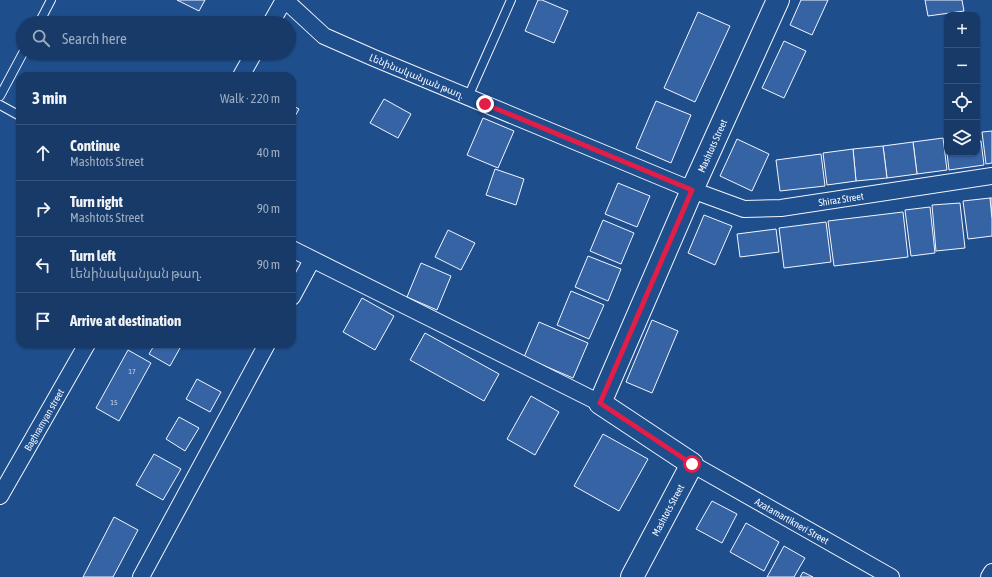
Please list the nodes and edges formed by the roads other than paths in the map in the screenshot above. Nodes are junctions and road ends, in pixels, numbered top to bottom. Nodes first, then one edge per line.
1 (51, 0) edge
2 (284, 0) edge
3 (511, 0) edge
4 (778, 0) edge
5 (43, 16) edge
6 (275, 16) edge
7 (19, 60) edge
8 (250, 60) edge
9 (243, 72) edge
10 (0, 96) edge
11 (468, 97) junction
12 (0, 105) edge
13 (16, 114) edge
14 (992, 176) edge
15 (692, 190) junction
16 (296, 251) edge
17 (312, 260) junction
18 (296, 290) edge
19 (86, 348) edge
20 (264, 348) edge
21 (600, 403) junction
22 (692, 464) junction
23 (0, 496) edge
24 (992, 572) edge
25 (141, 577) edge
26 (632, 577) edge
27 (892, 577) edge
28 (989, 577) edge

1 - 5 lane
2 - 6 street
2 - 11 street, Լենինականյան թաղ.
3 - 11 lane
4 - 15 main road, Mashtots Street
7 - 10 lane
8 - 9 street
11 - 15 street, Լենինականյան թաղ.
12 - 13 lane
14 - 15 street, Shiraz Street
15 - 21 main road, Mashtots Street
16 - 17 street
17 - 18 street
17 - 21 street
19 - 23 street, Baghramyan street
20 - 25 street
21 - 22 main road
22 - 26 main road, Mashtots Street
22 - 27 street, Azatamartikneri Street
24 - 28 street

